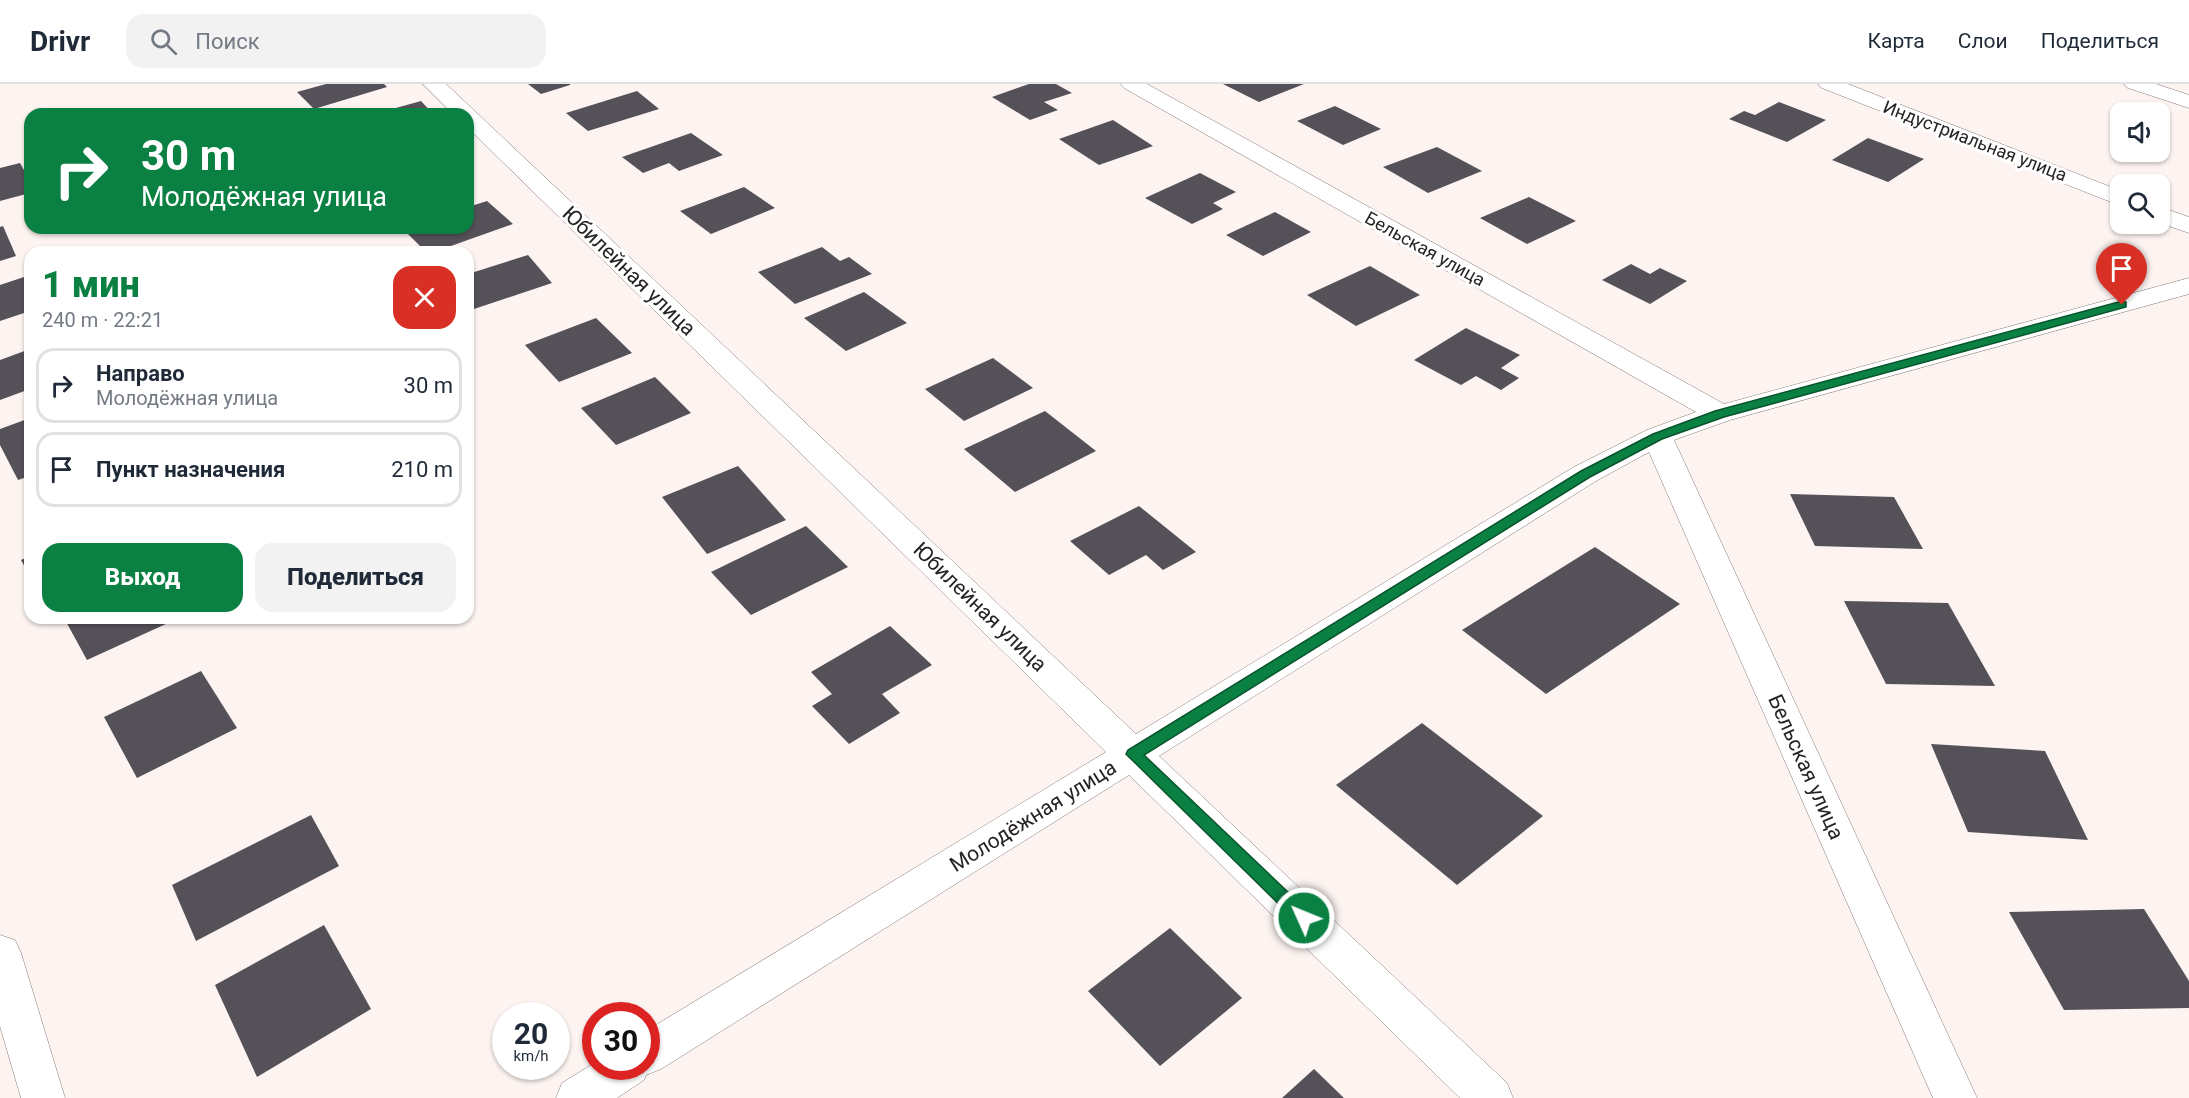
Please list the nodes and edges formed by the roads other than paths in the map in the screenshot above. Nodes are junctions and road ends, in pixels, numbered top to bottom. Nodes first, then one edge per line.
1 (434, 84) edge
2 (1131, 84) edge
3 (1829, 84) edge
4 (2135, 84) edge
5 (2189, 102) edge
6 (460, 108) edge
7 (474, 122) edge
8 (2110, 195) edge
9 (2170, 218) edge
10 (2189, 226) edge
11 (2189, 286) edge
12 (1719, 414) junction
13 (1657, 436) junction
14 (1134, 754) junction
15 (0, 953) edge
16 (660, 1046) edge
17 (606, 1080) edge
18 (43, 1098) edge
19 (578, 1098) edge
20 (1491, 1098) edge
21 (1955, 1098) edge

1 - 6 street, Юбилейная улица
2 - 12 street, Бельская улица
3 - 8 street, Индустриальная улица
4 - 5 street
7 - 14 street, Юбилейная улица
9 - 10 street
11 - 12 street, Молодёжная улица
12 - 13 street, Молодёжная улица
13 - 14 street, Молодёжная улица
13 - 21 street, Бельская улица
14 - 16 street, Молодёжная улица
14 - 20 street, Юбилейная улица
15 - 18 street
17 - 19 street

